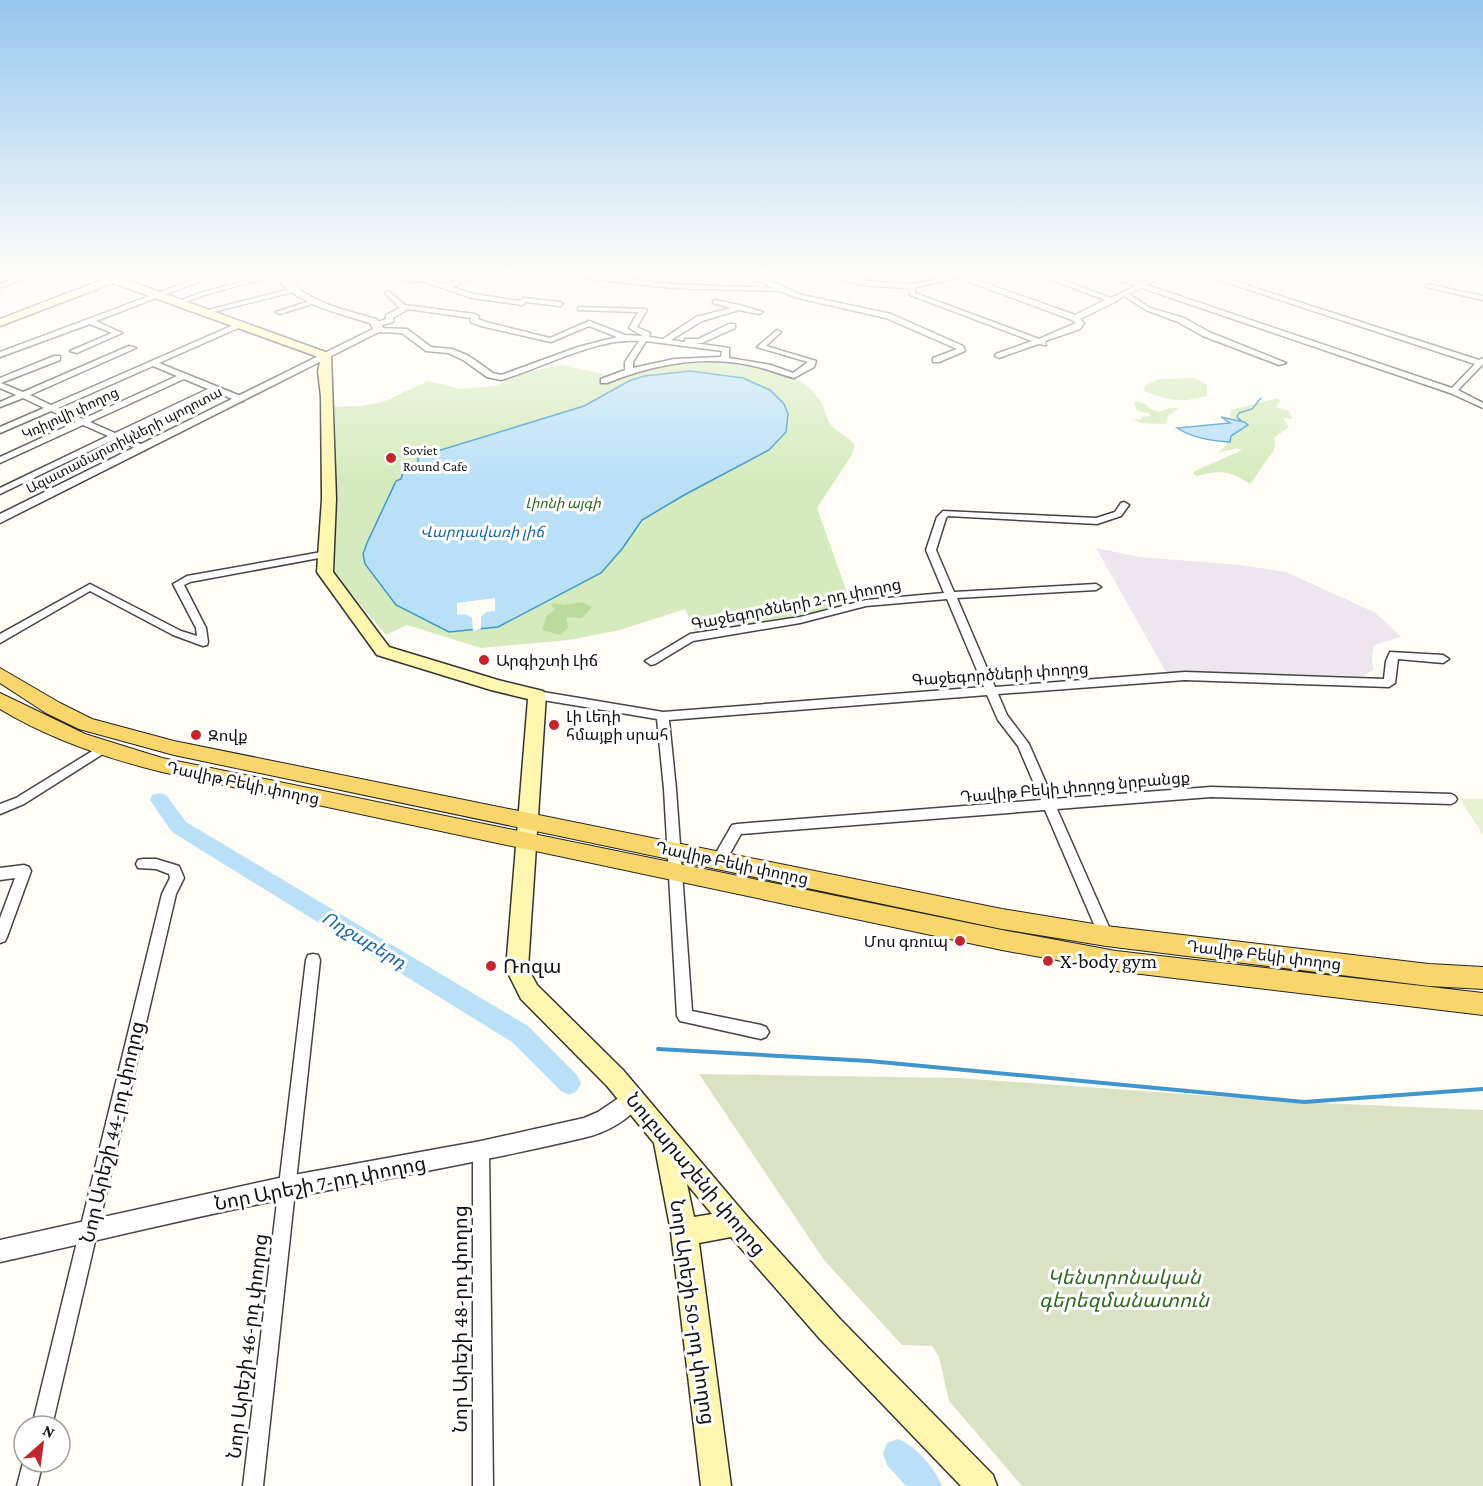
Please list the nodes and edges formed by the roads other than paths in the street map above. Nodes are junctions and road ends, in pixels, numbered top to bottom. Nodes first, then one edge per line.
1 (35, 342) edge
2 (95, 342) edge
3 (200, 342) edge
4 (286, 342) edge
5 (354, 342) edge
6 (418, 342) edge
7 (607, 342) edge
8 (642, 342) edge
9 (675, 342) edge
10 (766, 342) edge
11 (947, 342) edge
12 (1039, 342) edge
13 (1228, 342) edge
14 (1308, 342) edge
15 (1407, 342) edge
16 (132, 348) dead end
17 (74, 351) dead end
18 (0, 356) edge
19 (999, 356) dead end
20 (57, 358) dead end
21 (327, 358) junction
22 (725, 358) junction
23 (936, 360) dead end
24 (152, 363) junction
25 (1282, 363) dead end
26 (1480, 367) edge
27 (627, 371) junction
28 (183, 376) junction
29 (604, 381) dead end
30 (0, 383) edge
31 (215, 388) junction
32 (1453, 391) junction
33 (22, 395) junction
34 (240, 399) junction
35 (0, 405) edge
36 (1483, 406) edge
37 (51, 408) junction
38 (82, 422) junction
39 (0, 430) edge
40 (116, 436) junction
41 (142, 448) junction
42 (0, 460) edge
43 (0, 492) edge
44 (1124, 506) dead end
45 (0, 519) edge
46 (327, 555) junction
47 (1096, 587) dead end
48 (952, 595) junction
49 (0, 639) edge
50 (1443, 659) dead end
51 (651, 661) dead end
52 (0, 674) edge
53 (990, 692) junction
54 (537, 695) junction
55 (0, 700) edge
56 (663, 716) junction
57 (102, 749) junction
58 (1451, 799) dead end
59 (1050, 806) junction
60 (0, 809) edge
61 (528, 831) junction
62 (719, 860) junction
63 (675, 862) junction
64 (143, 864) dead end
65 (0, 874) edge
66 (1106, 936) junction
67 (0, 937) edge
68 (313, 960) dead end
69 (1483, 978) edge
70 (1483, 1004) edge
71 (761, 1032) dead end
72 (632, 1099) junction
73 (665, 1138) junction
74 (481, 1151) junction
75 (288, 1187) junction
76 (736, 1223) junction
77 (89, 1231) junction
78 (684, 1232) junction
79 (0, 1251) edge
80 (45, 1414) edge
81 (253, 1486) edge
82 (483, 1486) edge
83 (716, 1486) edge
84 (982, 1486) edge

1 - 18 street
2 - 17 street
3 - 24 street
4 - 21 main road
5 - 21 street, Ազատամարտիկների պողոտա
6 - 7 street
8 - 27 street
9 - 22 street
10 - 22 street
11 - 23 street
12 - 19 street
13 - 25 street
14 - 32 street
15 - 26 street
16 - 33 street
20 - 30 street
21 - 34 street, Ազատամարտիկների պողոտա
21 - 46 main road
22 - 27 street
24 - 28 street
24 - 37 street
26 - 32 street
27 - 29 street
28 - 31 street
28 - 38 street, Կռիլովի փողոց
30 - 33 street
31 - 34 street
31 - 40 street
32 - 36 street
33 - 35 street
33 - 37 street
34 - 41 street, Ազատամարտիկների պողոտա
37 - 38 street
37 - 39 street
38 - 40 street
38 - 42 street, Կռիլովի փողոց
40 - 41 street
40 - 43 street
41 - 45 street, Ազատամարտիկների պողոտա
44 - 48 street
46 - 49 street
46 - 54 main road
47 - 48 street, Գաջեգործների 2-րդ փողոց
48 - 51 street, Գաջեգործների 2-րդ փողոց
48 - 53 street
50 - 53 street, Գաջեգործների փողոց
52 - 61 main road, Դավիթ Բեկի փողոց
53 - 56 street, Գաջեգործների փողոց
53 - 59 street
54 - 56 street, Գաջեգործների փողոց
54 - 61 main road, Նուբարաշենի փողոց
55 - 57 main road, Դավիթ Բեկի փողոց
56 - 63 street
57 - 60 street
57 - 61 main road, Դավիթ Բեկի փողոց
58 - 59 street, Դավիթ Բեկի փողոց նրբանցք
59 - 62 street, Դավիթ Բեկի փողոց նրբանցք
59 - 66 street
61 - 63 main road, Դավիթ Բեկի փողոց
61 - 72 main road, Նուբարաշենի փողոց
62 - 63 main road, Դավիթ Բեկի փողոց
62 - 66 main road, Դավիթ Բեկի փողոց
63 - 70 main road, Դավիթ Բեկի փողոց
63 - 71 street
64 - 77 street, Նոր Արեշի 44-րդ փողոց
65 - 67 street
66 - 69 main road, Դավիթ Բեկի փողոց
68 - 75 street, Նոր Արեշի 46-րդ փողոց
72 - 73 main road, Նուբարաշենի փողոց
72 - 74 street, Նոր Արեշի 7-րդ փողոց
73 - 76 main road, Նուբարաշենի փողոց
73 - 78 main road, Նոր Արեշի 50-րդ փողոց
74 - 75 street, Նոր Արեշի 7-րդ փողոց
74 - 82 street, Նոր Արեշի 48-րդ փողոց
75 - 77 street, Նոր Արեշի 7-րդ փողոց
75 - 81 street, Նոր Արեշի 46-րդ փողոց
76 - 78 main road
76 - 84 main road, Նուբարաշենի փողոց
77 - 79 street, Նոր Արեշի 7-րդ փողոց
77 - 80 street, Նոր Արեշի 44-րդ փողոց
78 - 83 main road, Նոր Արեշի 50-րդ փողոց

